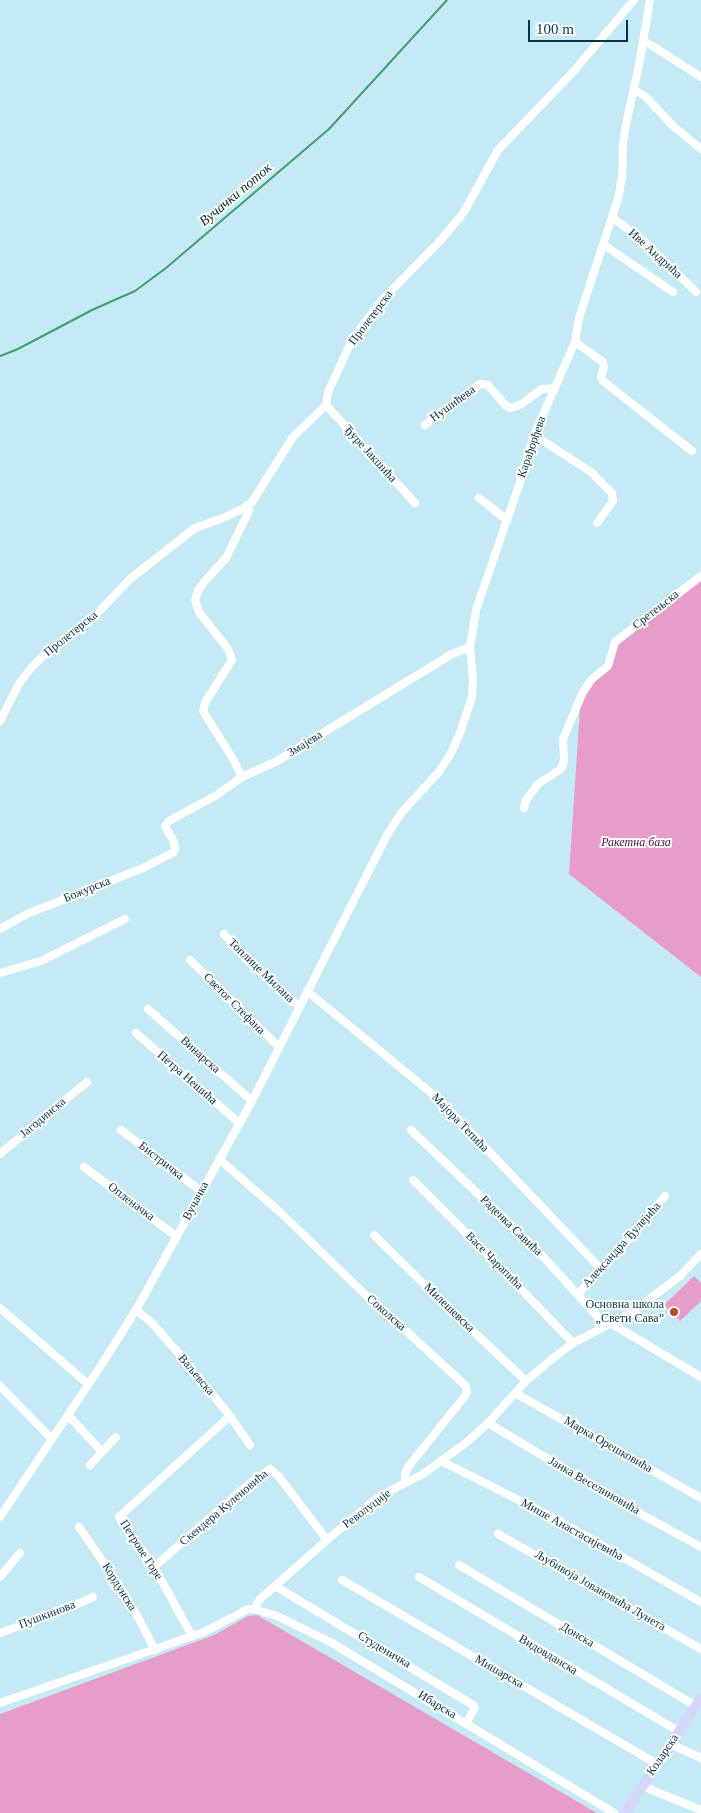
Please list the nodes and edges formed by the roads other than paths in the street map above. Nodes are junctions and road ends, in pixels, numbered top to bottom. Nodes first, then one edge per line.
1 (634, 0) edge
2 (650, 0) edge
3 (643, 40) junction
4 (701, 77) edge
5 (634, 89) junction
6 (701, 149) edge
7 (612, 218) junction
8 (604, 245) junction
9 (674, 292) dead end
10 (696, 292) dead end
11 (575, 342) junction
12 (554, 388) junction
13 (326, 405) junction
14 (425, 425) dead end
15 (534, 436) junction
16 (692, 451) dead end
17 (479, 498) dead end
18 (415, 503) dead end
19 (248, 506) junction
20 (507, 520) junction
21 (598, 523) dead end
22 (701, 576) edge
23 (470, 647) junction
24 (0, 721) edge
25 (242, 777) junction
26 (524, 808) dead end
27 (174, 852) joint
28 (368, 871) joint
29 (125, 919) dead end
30 (0, 929) edge
31 (224, 934) dead end
32 (190, 960) dead end
33 (0, 973) edge
34 (307, 991) junction
35 (299, 1007) junction
36 (148, 1009) dead end
37 (136, 1034) dead end
38 (278, 1047) junction
39 (86, 1082) dead end
40 (252, 1101) junction
41 (239, 1123) junction
42 (121, 1130) dead end
43 (412, 1130) dead end
44 (0, 1154) edge
45 (219, 1159) junction
46 (84, 1167) dead end
47 (413, 1180) dead end
48 (202, 1192) junction
49 (665, 1196) dead end
50 (374, 1235) dead end
51 (177, 1237) junction
52 (701, 1254) edge
53 (601, 1269) junction
54 (578, 1294) junction
55 (0, 1308) edge
56 (136, 1310) junction
57 (609, 1325) junction
58 (573, 1343) junction
59 (701, 1377) edge
60 (526, 1381) junction
61 (88, 1384) junction
62 (0, 1386) edge
63 (515, 1393) junction
64 (68, 1415) junction
65 (230, 1416) junction
66 (488, 1423) junction
67 (116, 1437) dead end
68 (52, 1439) junction
69 (250, 1445) dead end
70 (102, 1452) junction
71 (441, 1461) junction
72 (90, 1465) dead end
73 (405, 1483) junction
74 (701, 1498) edge
75 (0, 1517) edge
76 (79, 1527) dead end
77 (498, 1534) dead end
78 (327, 1540) junction
79 (701, 1547) edge
80 (20, 1552) dead end
81 (459, 1565) dead end
82 (154, 1567) junction
83 (0, 1577) edge
84 (419, 1577) dead end
85 (342, 1580) dead end
86 (275, 1586) junction
87 (93, 1597) dead end
88 (701, 1602) edge
89 (254, 1609) junction
90 (0, 1633) edge
91 (192, 1636) junction
92 (701, 1649) edge
93 (155, 1650) junction
94 (698, 1702) edge
95 (0, 1703) edge
96 (466, 1723) junction
97 (678, 1731) junction
98 (670, 1744) junction
99 (701, 1758) edge
100 (657, 1764) junction
101 (642, 1786) junction
102 (701, 1810) edge
103 (614, 1813) edge
104 (625, 1813) edge

1 - 13 street, Пролетерска
2 - 3 street, Карађорђева
3 - 4 street
3 - 5 street, Карађорђева
5 - 6 street
5 - 7 street, Карађорђева
7 - 8 street, Карађорђева
7 - 10 street, Иве Андрића
8 - 9 street
8 - 11 street, Карађорђева
11 - 12 street, Карађорђева
11 - 16 street
12 - 14 street, Нушићева
12 - 15 street, Карађорђева
13 - 18 street, Ђуре Јакшића
13 - 19 street, Пролетерска
15 - 20 street, Карађорђева
15 - 21 street
17 - 20 street
19 - 24 street, Пролетерска
19 - 25 street
20 - 23 street, Карађорђева
22 - 26 street, Сретењска
23 - 25 street, Змајева
23 - 28 street, Карађорђева
25 - 27 street, Змајева
27 - 30 street, Божурска
28 - 34 street, Вучачка
29 - 33 street
31 - 35 street, Топлице Милана
32 - 38 street, Светог Стефана
34 - 35 street, Вучачка
34 - 53 street, Мајора Тепића
35 - 38 street, Вучачка
36 - 40 street, Винарска
37 - 41 street, Петра Нешића
38 - 40 street, Вучачка
39 - 44 street, Јагодинска
40 - 41 street, Вучачка
41 - 45 street, Вучачка
42 - 48 street, Бистричка
43 - 54 street, Раденка Савића
45 - 48 street, Вучачка
45 - 73 street, Соколска
46 - 51 street, Опленачка
47 - 58 street, Васе Чарапића
48 - 51 street, Вучачка
49 - 53 street, Александра Ђулејића
50 - 60 street, Милешевска
51 - 56 street, Вучачка
52 - 57 street, Револуције
53 - 54 street, Александра Ђулејића
54 - 57 street, Раденка Савића
55 - 61 street
56 - 61 street, Вучачка
56 - 65 street, Ваљевска
57 - 58 street, Револуције
57 - 59 street, Раденка Савића
58 - 60 street, Револуције
60 - 63 street, Револуције
61 - 64 street, Вучачка
62 - 68 street
63 - 66 street, Револуције
63 - 74 street, Марка Орешковића
64 - 68 street, Вучачка
64 - 70 street
65 - 69 street, Ваљевска
65 - 82 street, Петрове Горе
66 - 71 street, Револуције
66 - 79 street, Јанка Веселиновића
67 - 70 street
68 - 75 street, Вучачка
70 - 72 street
71 - 73 street, Револуције
71 - 88 street, Мише Анастасијевића
73 - 78 street, Револуције
76 - 93 street, Кордунска
77 - 92 street, Љубивоја Јовановића Лунета
78 - 82 street, Скендера Куленовића
78 - 86 street, Револуције
80 - 83 street
81 - 94 street, Донска
82 - 91 street, Петрове Горе
84 - 97 street, Видовданска
85 - 100 street, Мишарска
86 - 89 street, Револуције
86 - 96 street, Студеничка
87 - 90 street, Пушкинова
89 - 91 street, Револуције
89 - 96 street, Ибарска
91 - 93 street, Револуције
93 - 95 street, Револуције
94 - 97 main road, Коларска
96 - 103 street, Ибарска
97 - 98 main road, Коларска
98 - 99 street
98 - 100 main road, Коларска
100 - 101 main road, Коларска
101 - 102 street
101 - 104 main road, Коларска

